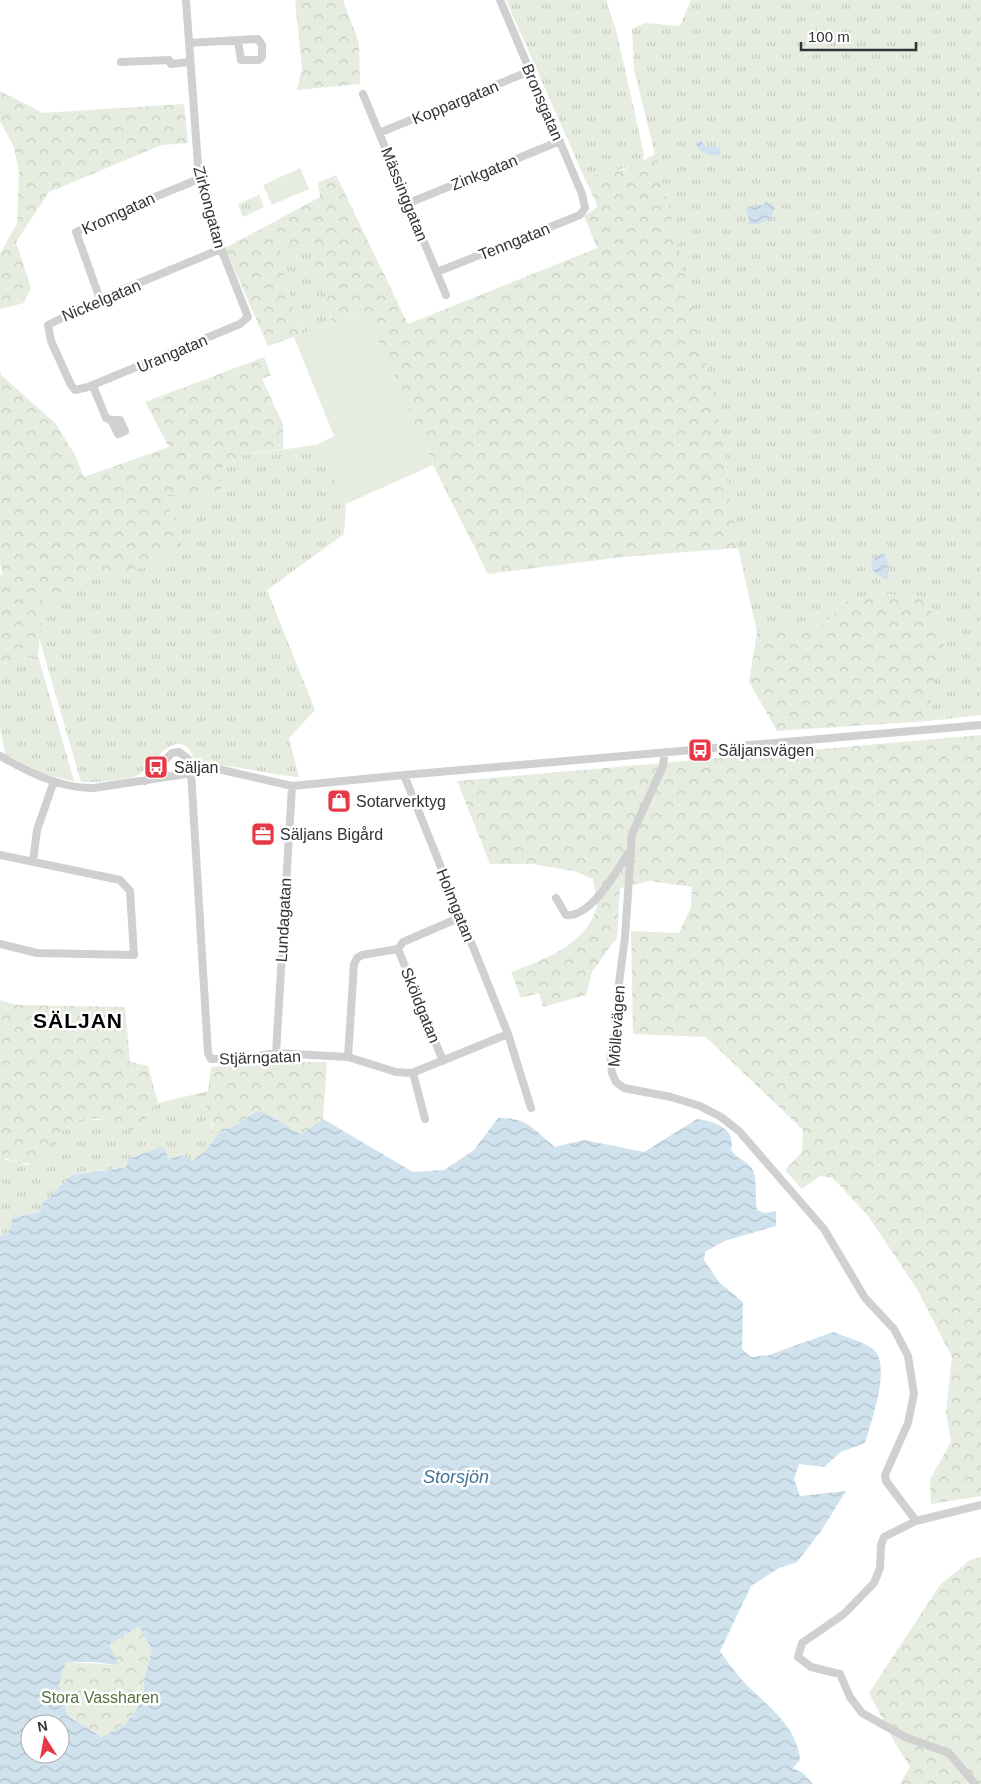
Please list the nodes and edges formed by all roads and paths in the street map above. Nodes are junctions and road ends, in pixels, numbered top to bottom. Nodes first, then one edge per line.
1 (186, 0) edge
2 (500, 0) edge
3 (238, 41) dead end
4 (189, 43) junction
5 (121, 62) dead end
6 (190, 62) junction
7 (530, 72) junction
8 (363, 94) dead end
9 (379, 133) junction
10 (560, 141) junction
11 (199, 179) junction
12 (409, 203) junction
13 (585, 204) joint
14 (221, 249) junction
15 (437, 272) junction
16 (446, 295) dead end
17 (100, 299) junction
18 (248, 317) joint
19 (93, 386) junction
20 (75, 390) joint
21 (111, 420) dead end
22 (981, 725) edge
23 (665, 752) junction
24 (0, 756) edge
25 (191, 772) junction
26 (404, 775) junction
27 (54, 781) junction
28 (145, 781) junction
29 (292, 786) junction
30 (630, 852) junction
31 (0, 855) edge
32 (33, 862) junction
33 (556, 898) dead end
34 (461, 917) junction
35 (0, 944) edge
36 (398, 949) junction
37 (508, 1034) junction
38 (276, 1054) junction
39 (348, 1057) junction
40 (443, 1061) junction
41 (413, 1073) junction
42 (531, 1108) dead end
43 (425, 1118) dead end
44 (981, 1505) edge
45 (916, 1521) junction
46 (975, 1784) edge

1 - 4 street, Zirkongatan
2 - 7 street, Bronsgatan
3 - 4 street
4 - 6 street, Zirkongatan
5 - 6 street
6 - 11 street, Zirkongatan
7 - 9 street, Koppargatan
7 - 10 street, Bronsgatan
8 - 9 street, Mässinggatan
9 - 12 street, Mässinggatan
10 - 12 street, Zinkgatan
10 - 13 street, Bronsgatan
11 - 14 street, Zirkongatan
11 - 17 street, Kromgatan
12 - 15 street, Mässinggatan
13 - 15 street, Tenngatan
14 - 17 street, Nickelgatan
14 - 18 street, Zirkongatan
15 - 16 street, Mässinggatan
17 - 20 street, Nickelgatan
18 - 19 street, Urangatan
19 - 20 street, Urangatan
19 - 21 street
22 - 23 street
23 - 26 street
23 - 30 street, Möllevägen
24 - 27 street
25 - 28 street
25 - 28 street
25 - 29 street
25 - 38 street, Stjärngatan
26 - 29 street
26 - 34 street, Holmgatan
27 - 28 street
27 - 32 street
29 - 38 street, Lundagatan
30 - 33 street
30 - 45 street, Möllevägen
31 - 32 street
32 - 35 street
34 - 36 street
34 - 37 street, Holmgatan
36 - 39 street
36 - 40 street, Sköldgatan
37 - 40 street, Stjärngatan
37 - 42 street
38 - 39 street, Stjärngatan
39 - 41 street, Stjärngatan
40 - 41 street, Stjärngatan
41 - 43 street
44 - 45 street
45 - 46 street

